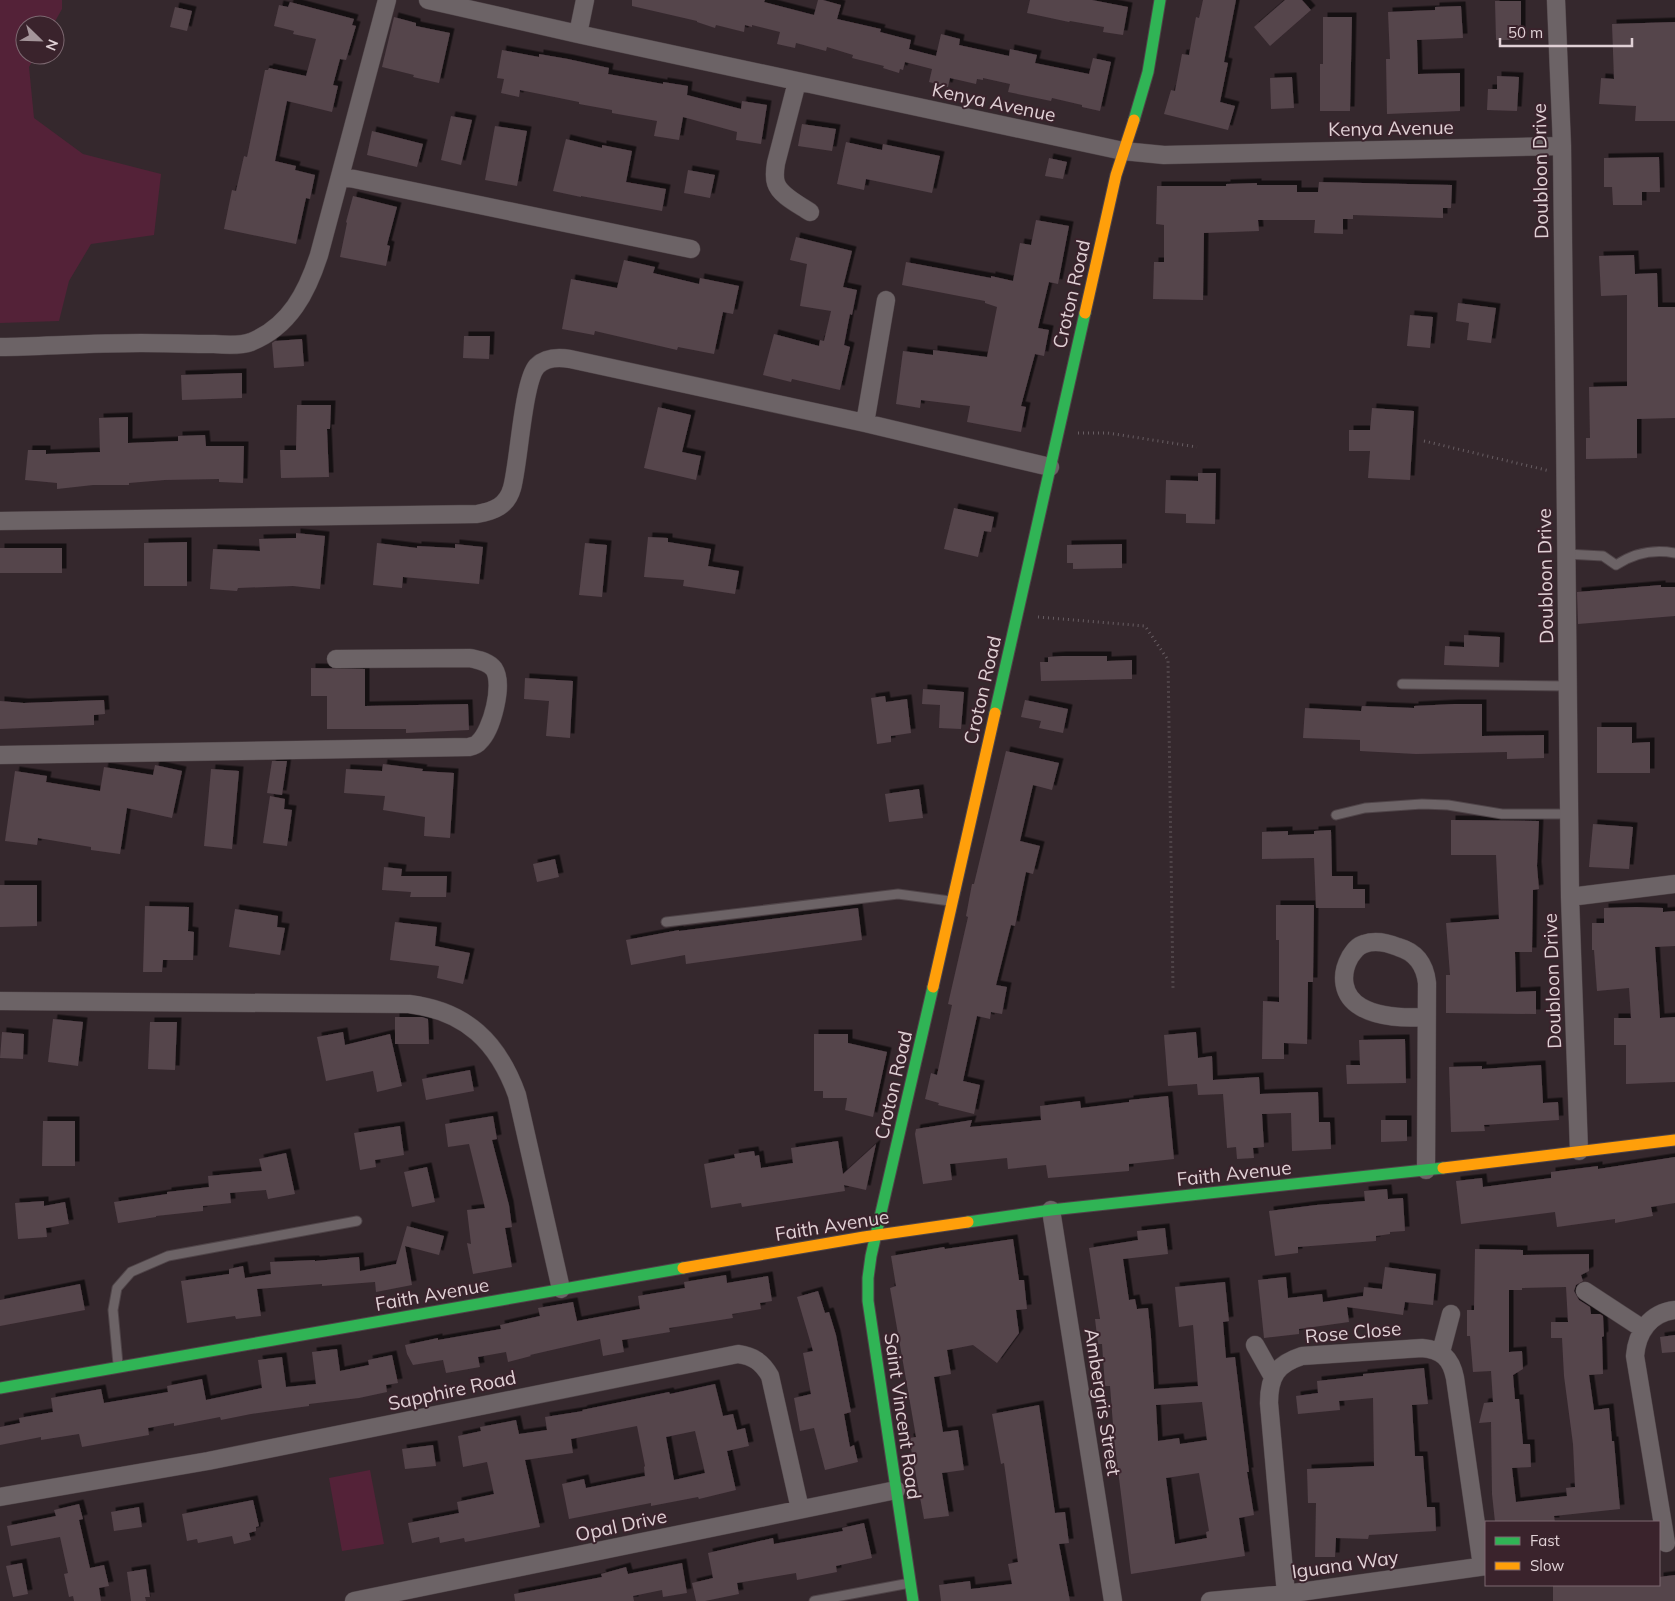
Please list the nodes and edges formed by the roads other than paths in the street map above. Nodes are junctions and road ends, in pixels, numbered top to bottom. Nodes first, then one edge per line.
1 (387, 0) edge
2 (428, 0) edge
3 (585, 0) edge
4 (1160, 0) edge
5 (1556, 0) edge
6 (578, 34) junction
7 (797, 82) junction
8 (1562, 146) junction
9 (1123, 151) junction
10 (340, 176) junction
11 (810, 212) dead end
12 (692, 249) dead end
13 (886, 300) dead end
14 (0, 347) edge
15 (865, 423) junction
16 (1050, 467) junction
17 (0, 521) edge
18 (1675, 553) edge
19 (1566, 554) junction
20 (336, 659) dead end
21 (1402, 684) dead end
22 (1568, 686) junction
23 (0, 755) edge
24 (1336, 814) dead end
25 (1569, 814) junction
26 (1675, 884) edge
27 (1570, 897) junction
28 (952, 901) junction
29 (666, 922) dead end
30 (0, 1001) edge
31 (1425, 1017) junction
32 (1675, 1140) edge
33 (1579, 1151) junction
34 (1426, 1170) junction
35 (1051, 1210) junction
36 (357, 1221) dead end
37 (876, 1236) junction
38 (561, 1288) junction
39 (1585, 1291) dead end
40 (1675, 1310) edge
41 (1451, 1314) dead end
42 (1643, 1329) junction
43 (1255, 1345) dead end
44 (1440, 1352) junction
45 (119, 1367) junction
46 (1273, 1377) junction
47 (0, 1388) edge
48 (896, 1490) junction
49 (0, 1496) edge
50 (800, 1509) junction
51 (1666, 1543) edge
52 (1484, 1566) edge
53 (910, 1583) junction
54 (1286, 1594) junction
55 (354, 1601) edge
56 (814, 1601) edge
57 (913, 1601) edge
58 (1113, 1601) edge
59 (1210, 1601) edge

1 - 10 street
2 - 6 street, Kenya Avenue
3 - 6 street
4 - 9 street, Croton Road
5 - 8 street, Doubloon Drive
6 - 7 street, Kenya Avenue
7 - 9 street, Kenya Avenue
7 - 11 street
8 - 9 street, Kenya Avenue
8 - 19 street, Doubloon Drive
9 - 16 street, Croton Road
10 - 12 street
10 - 14 street
13 - 15 street
15 - 16 street
15 - 17 street
16 - 28 street, Croton Road
18 - 19 lane
19 - 22 street, Doubloon Drive
20 - 23 street
21 - 22 lane
22 - 25 street, Doubloon Drive
24 - 25 lane
25 - 27 street, Doubloon Drive
26 - 27 street
27 - 33 street, Doubloon Drive
28 - 29 lane
28 - 37 street, Croton Road
30 - 38 street
31 - 31 street
31 - 34 street
32 - 33 street, Faith Avenue
33 - 34 street, Faith Avenue
34 - 35 street, Faith Avenue
35 - 37 street, Faith Avenue
35 - 58 street, Ambergris Street
36 - 45 lane
37 - 38 street, Faith Avenue
37 - 48 street, Saint Vincent Road
38 - 45 street, Faith Avenue
39 - 42 street
40 - 42 street
41 - 44 street
42 - 51 street
43 - 46 street
44 - 46 street, Rose Close
44 - 52 street
45 - 47 street, Faith Avenue
46 - 54 street
48 - 50 street, Opal Drive
48 - 53 street, Saint Vincent Road
49 - 50 street, Sapphire Road
50 - 55 street, Opal Drive
52 - 54 street, Iguana Way
53 - 56 lane
53 - 57 street, Saint Vincent Road
54 - 59 street, Iguana Way

